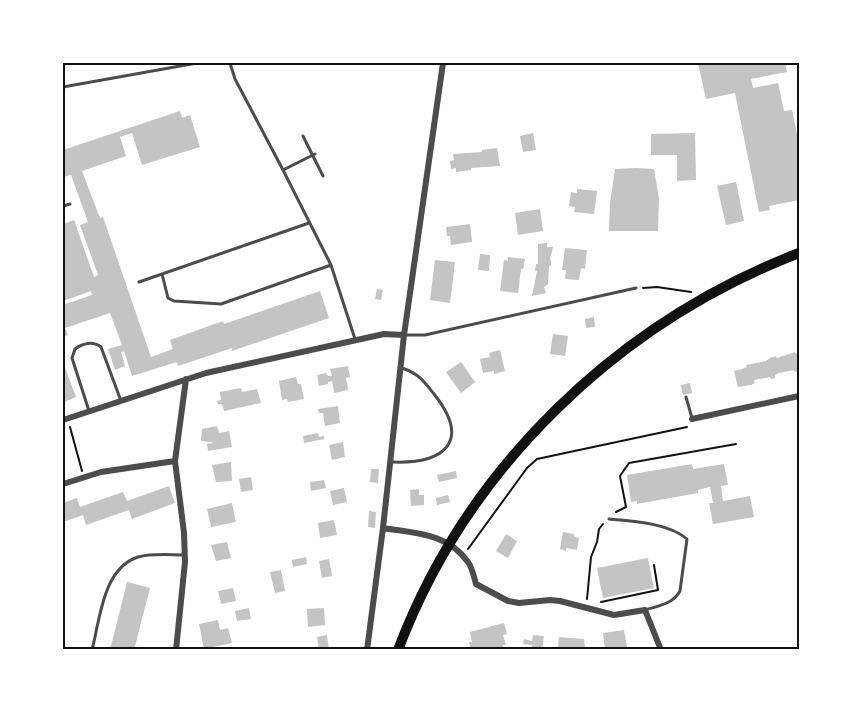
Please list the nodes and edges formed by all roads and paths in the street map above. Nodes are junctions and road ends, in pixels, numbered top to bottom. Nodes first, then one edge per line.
1 (197, 63) edge
2 (230, 63) edge
3 (443, 63) edge
4 (63, 87) edge
5 (303, 136) dead end
6 (314, 155) junction
7 (283, 170) junction
8 (323, 176) dead end
9 (70, 204) dead end
10 (63, 206) edge
11 (309, 223) junction
12 (799, 253) edge
13 (331, 265) junction
14 (162, 274) junction
15 (139, 282) dead end
16 (636, 288) joint
17 (691, 292) dead end
18 (404, 335) junction
19 (356, 339) junction
20 (401, 368) junction
21 (186, 379) junction
22 (799, 396) edge
23 (686, 397) dead end
24 (121, 401) junction
25 (89, 411) junction
26 (65, 419) edge
27 (692, 422) junction
28 (736, 444) dead end
29 (175, 461) junction
30 (390, 462) junction
31 (84, 477) junction
32 (63, 484) edge
33 (609, 519) junction
34 (383, 528) junction
35 (451, 544) junction
36 (185, 555) junction
37 (462, 555) junction
38 (654, 566) dead end
39 (586, 606) junction
40 (645, 610) junction
41 (92, 650) edge
42 (177, 650) edge
43 (367, 650) edge
44 (398, 650) edge
45 (662, 650) edge

1 - 4 lane
2 - 7 lane
3 - 18 street
5 - 6 lane
6 - 7 lane
6 - 8 lane
7 - 11 lane
9 - 10 lane
11 - 13 lane
11 - 14 lane
12 - 35 main road
13 - 14 lane
13 - 19 lane
14 - 15 lane
16 - 17 path
16 - 18 lane
18 - 19 street
18 - 20 street
19 - 21 street
20 - 30 street
20 - 30 lane
21 - 24 street
21 - 29 street
22 - 27 street
23 - 27 lane
24 - 25 street
24 - 25 lane
25 - 26 street
26 - 31 path
27 - 37 path
28 - 33 path
29 - 31 street
29 - 36 street
30 - 34 street
31 - 32 street
33 - 39 path
33 - 40 lane
34 - 35 street
34 - 43 street
35 - 37 street
35 - 44 main road
36 - 41 lane
36 - 42 street
37 - 39 street
38 - 39 path
39 - 40 street
40 - 45 street

